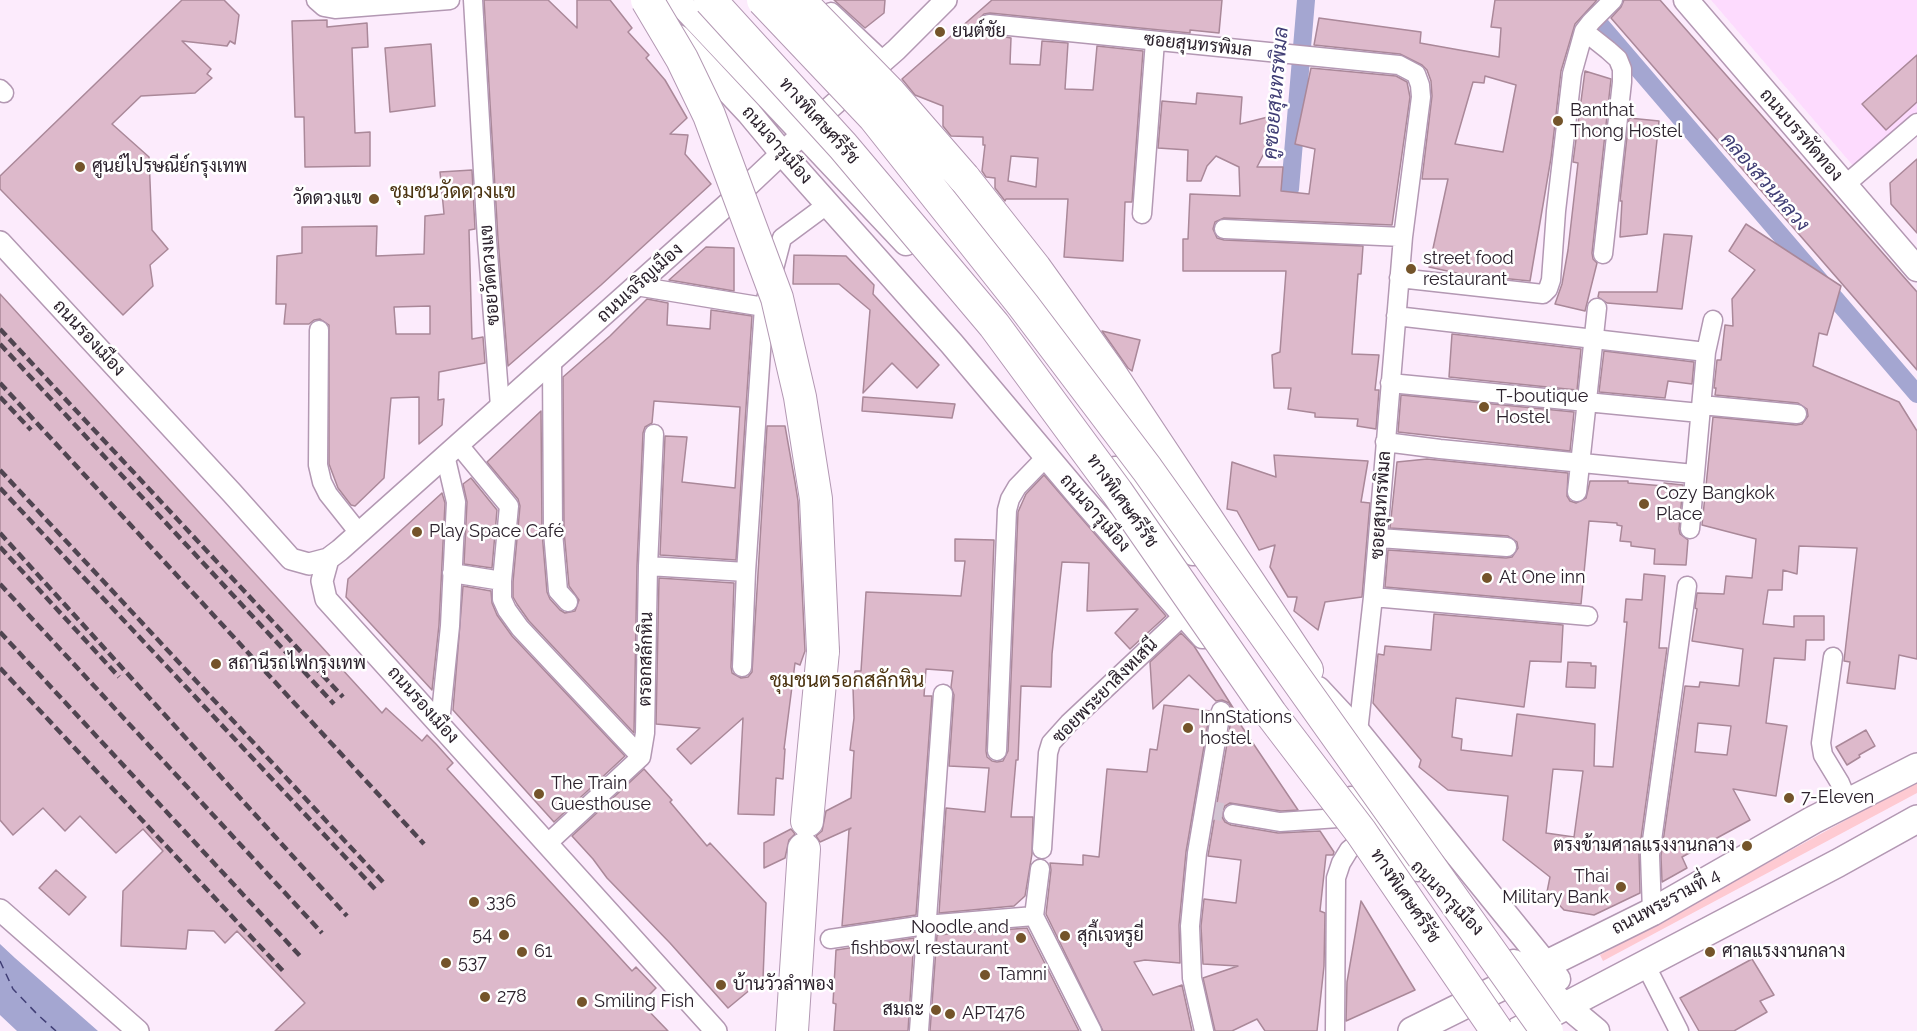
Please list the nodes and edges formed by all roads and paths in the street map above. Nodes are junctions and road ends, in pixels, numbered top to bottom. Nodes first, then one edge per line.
1 (316, 0) edge
2 (450, 0) edge
3 (473, 0) edge
4 (646, 0) edge
5 (678, 0) edge
6 (710, 0) edge
7 (763, 0) edge
8 (799, 0) edge
9 (819, 0) edge
10 (946, 0) edge
11 (1686, 0) edge
12 (1609, 4) edge
13 (989, 24) dead end
14 (1588, 26) junction
15 (1155, 41) junction
16 (884, 61) junction
17 (1917, 123) edge
18 (805, 134) junction
19 (783, 154) junction
20 (1845, 185) junction
21 (828, 204) junction
22 (1142, 214) dead end
23 (1224, 229) dead end
24 (1403, 237) junction
25 (0, 242) edge
26 (1603, 254) dead end
27 (1917, 269) edge
28 (1399, 278) junction
29 (636, 286) junction
30 (764, 307) junction
31 (1597, 308) dead end
32 (1396, 316) junction
33 (1713, 320) dead end
34 (319, 330) dead end
35 (1594, 340) junction
36 (1706, 351) junction
37 (552, 361) junction
38 (1390, 383) junction
39 (1586, 402) junction
40 (500, 406) junction
41 (1701, 409) junction
42 (1797, 414) dead end
43 (654, 434) dead end
44 (1385, 442) junction
45 (452, 450) junction
46 (1047, 456) junction
47 (1581, 463) junction
48 (1694, 474) junction
49 (1577, 492) dead end
50 (1690, 529) dead end
51 (358, 533) junction
52 (1379, 538) junction
53 (1507, 547) dead end
54 (328, 559) junction
55 (648, 567) junction
56 (746, 572) junction
57 (452, 573) junction
58 (502, 581) junction
59 (1687, 586) dead end
60 (1373, 597) junction
61 (568, 602) dead end
62 (1184, 615) junction
63 (1588, 616) dead end
64 (1833, 657) dead end
65 (742, 667) dead end
66 (943, 694) dead end
67 (1322, 694) junction
68 (1221, 711) dead end
69 (440, 723) junction
70 (1358, 732) junction
71 (997, 751) dead end
72 (641, 757) junction
73 (1917, 767) edge
74 (1848, 802) junction
75 (1233, 814) tunnel mouth
76 (1917, 819) edge
77 (1372, 821) junction
78 (548, 843) junction
79 (1042, 849) dead end
80 (1040, 869) dead end
81 (0, 910) edge
82 (1652, 912) junction
83 (1034, 916) junction
84 (926, 925) junction
85 (830, 939) dead end
86 (1645, 964) junction
87 (1537, 969) junction
88 (1582, 1015) edge
89 (138, 1031) edge
90 (716, 1031) edge
91 (792, 1031) edge
92 (918, 1031) edge
93 (1092, 1031) edge
94 (1204, 1031) edge
95 (1335, 1031) edge
96 (1412, 1031) edge
97 (1497, 1031) edge
98 (1518, 1031) edge
99 (1547, 1031) edge
100 (1679, 1031) edge

1 - 2 street
3 - 40 street, ซอยวัดดวงแข
4 - 19 main road, ถนนจารุเมือง
4 - 91 highway, bridge
5 - 18 main road, ถนนจารุเมือง
6 - 97 highway, ทางพิเศษศรีรัช, bridge
7 - 99 highway, ทางพิเศษศรีรัช, bridge
8 - 67 highway, bridge
9 - 16 street
10 - 16 street, ถนนเจริญเมือง
11 - 20 main road, ถนนบรรทัดทอง
12 - 14 street
13 - 15 street, ซอยสุนทรพิมล
14 - 26 street
14 - 28 street
15 - 22 street
15 - 24 street, ซอยสุนทรพิมล
16 - 18 street, ถนนเจริญเมือง
17 - 20 street
18 - 19 street, ถนนเจริญเมือง
18 - 67 main road, ถนนจารุเมือง
19 - 21 main road, ถนนจารุเมือง
19 - 29 street, ถนนเจริญเมือง
20 - 27 main road, ถนนบรรทัดทอง
21 - 30 street
21 - 46 main road, ถนนจารุเมือง
23 - 24 street
24 - 28 street, ซอยสุนทรพิมล
25 - 54 street, ถนนรองเมือง
28 - 32 street, ซอยสุนทรพิมล
29 - 30 street
29 - 37 street, ถนนเจริญเมือง
30 - 56 street
31 - 35 street
32 - 35 street
32 - 38 street, ซอยสุนทรพิมล
33 - 36 street
34 - 51 street
35 - 36 street
35 - 39 street
36 - 41 street
37 - 40 street, ถนนเจริญเมือง
37 - 61 street
38 - 39 street
38 - 44 street, ซอยสุนทรพิมล
39 - 41 street
39 - 47 street
40 - 45 street, ถนนเจริญเมือง
41 - 42 street
41 - 48 street
43 - 55 street, ตรอกสลักหิน
44 - 47 street
44 - 52 street, ซอยสุนทรพิมล
45 - 51 street, ถนนเจริญเมือง
45 - 57 street
45 - 58 street
46 - 62 main road, ถนนจารุเมือง
46 - 71 street
47 - 48 street
47 - 49 street
48 - 50 street
51 - 54 street, ถนนเจริญเมือง
52 - 53 street
52 - 60 street, ซอยสุนทรพิมล
54 - 69 street, ถนนรองเมือง
55 - 56 street
55 - 72 street, ตรอกสลักหิน
56 - 65 street
57 - 58 street
57 - 69 street
58 - 72 street
59 - 82 street
60 - 63 street
60 - 70 street, ซอยสุนทรพิมล
62 - 77 main road, ถนนจารุเมือง
62 - 79 street, ซอยพระยาสิงหเสนี
64 - 74 street
66 - 84 street
67 - 70 main road, ถนนจารุเมือง
68 - 94 street
69 - 78 street, ถนนรองเมือง
70 - 87 main road, ถนนจารุเมือง
72 - 78 street
73 - 74 main road, ถนนพระรามที่ 4
74 - 82 main road, ถนนพระรามที่ 4
75 - 77 street
76 - 86 main road
77 - 87 main road, ถนนจารุเมือง
77 - 95 street
78 - 90 street, ถนนรองเมือง
80 - 83 street
81 - 89 street
82 - 87 main road, ถนนพระรามที่ 4
83 - 84 street
83 - 93 street
84 - 85 street
84 - 92 street
86 - 88 main road
86 - 100 street
87 - 88 main road, ถนนจารุเมือง
87 - 96 main road, ถนนพระรามที่ 4
88 - 98 main road

